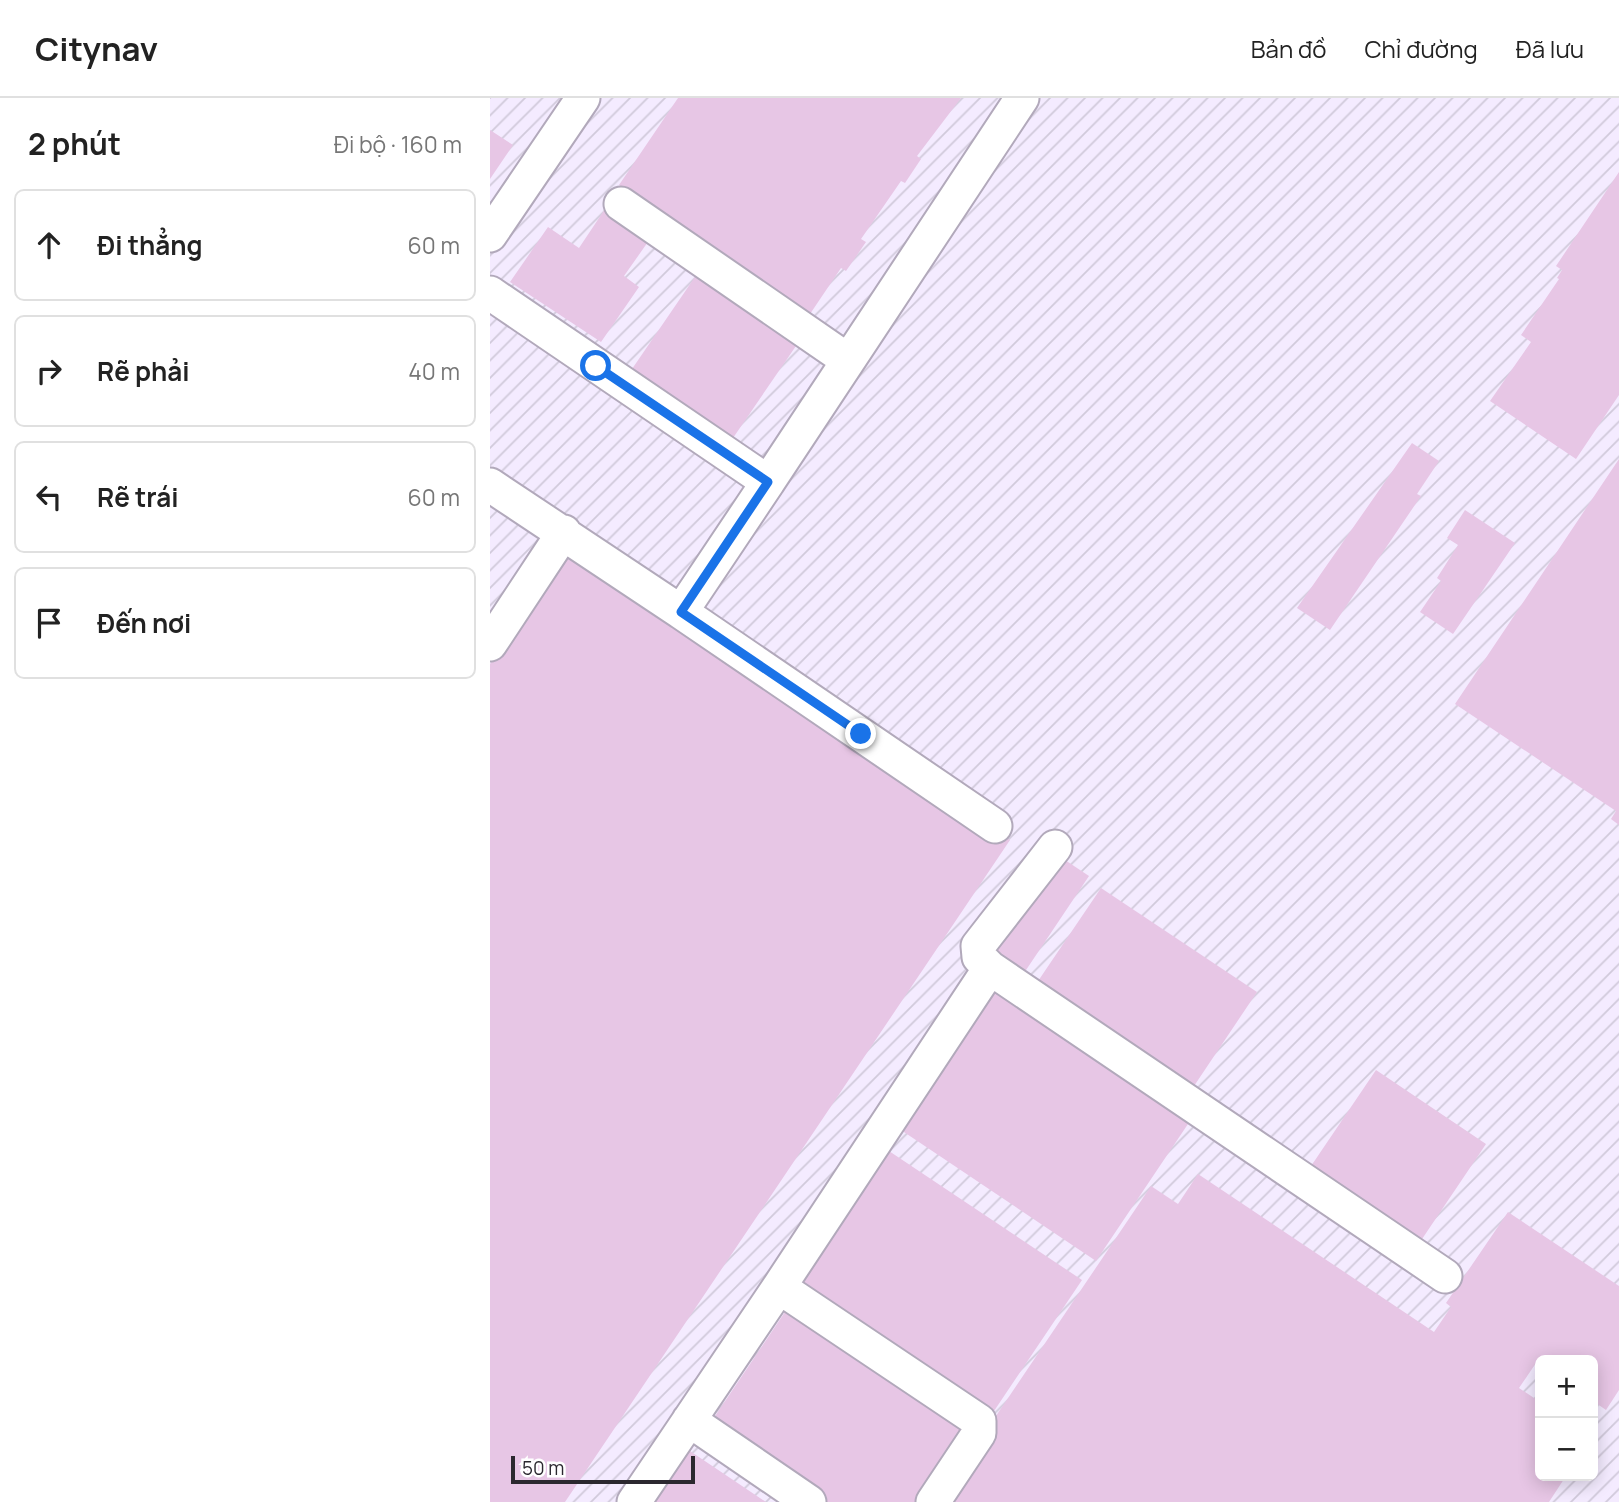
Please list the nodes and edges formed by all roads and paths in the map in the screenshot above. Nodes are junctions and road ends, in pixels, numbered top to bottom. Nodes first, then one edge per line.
1 (583, 98) edge
2 (1022, 98) edge
3 (621, 204) dead end
4 (490, 235) edge
5 (490, 293) edge
6 (846, 359) junction
7 (768, 482) junction
8 (490, 485) edge
9 (564, 532) junction
10 (681, 612) junction
11 (490, 644) edge
12 (995, 825) dead end
13 (1055, 847) dead end
14 (990, 968) junction
15 (1445, 1276) dead end
16 (779, 1287) junction
17 (690, 1420) junction
18 (634, 1502) edge
19 (809, 1502) edge
20 (933, 1502) edge

1 - 4 lane
2 - 6 lane
3 - 6 lane
5 - 7 lane
6 - 7 lane
7 - 10 lane
8 - 9 lane
9 - 10 lane
9 - 11 lane
10 - 12 lane
13 - 14 lane
14 - 15 lane
14 - 16 lane
16 - 17 lane
16 - 20 lane
17 - 18 lane
17 - 19 lane

